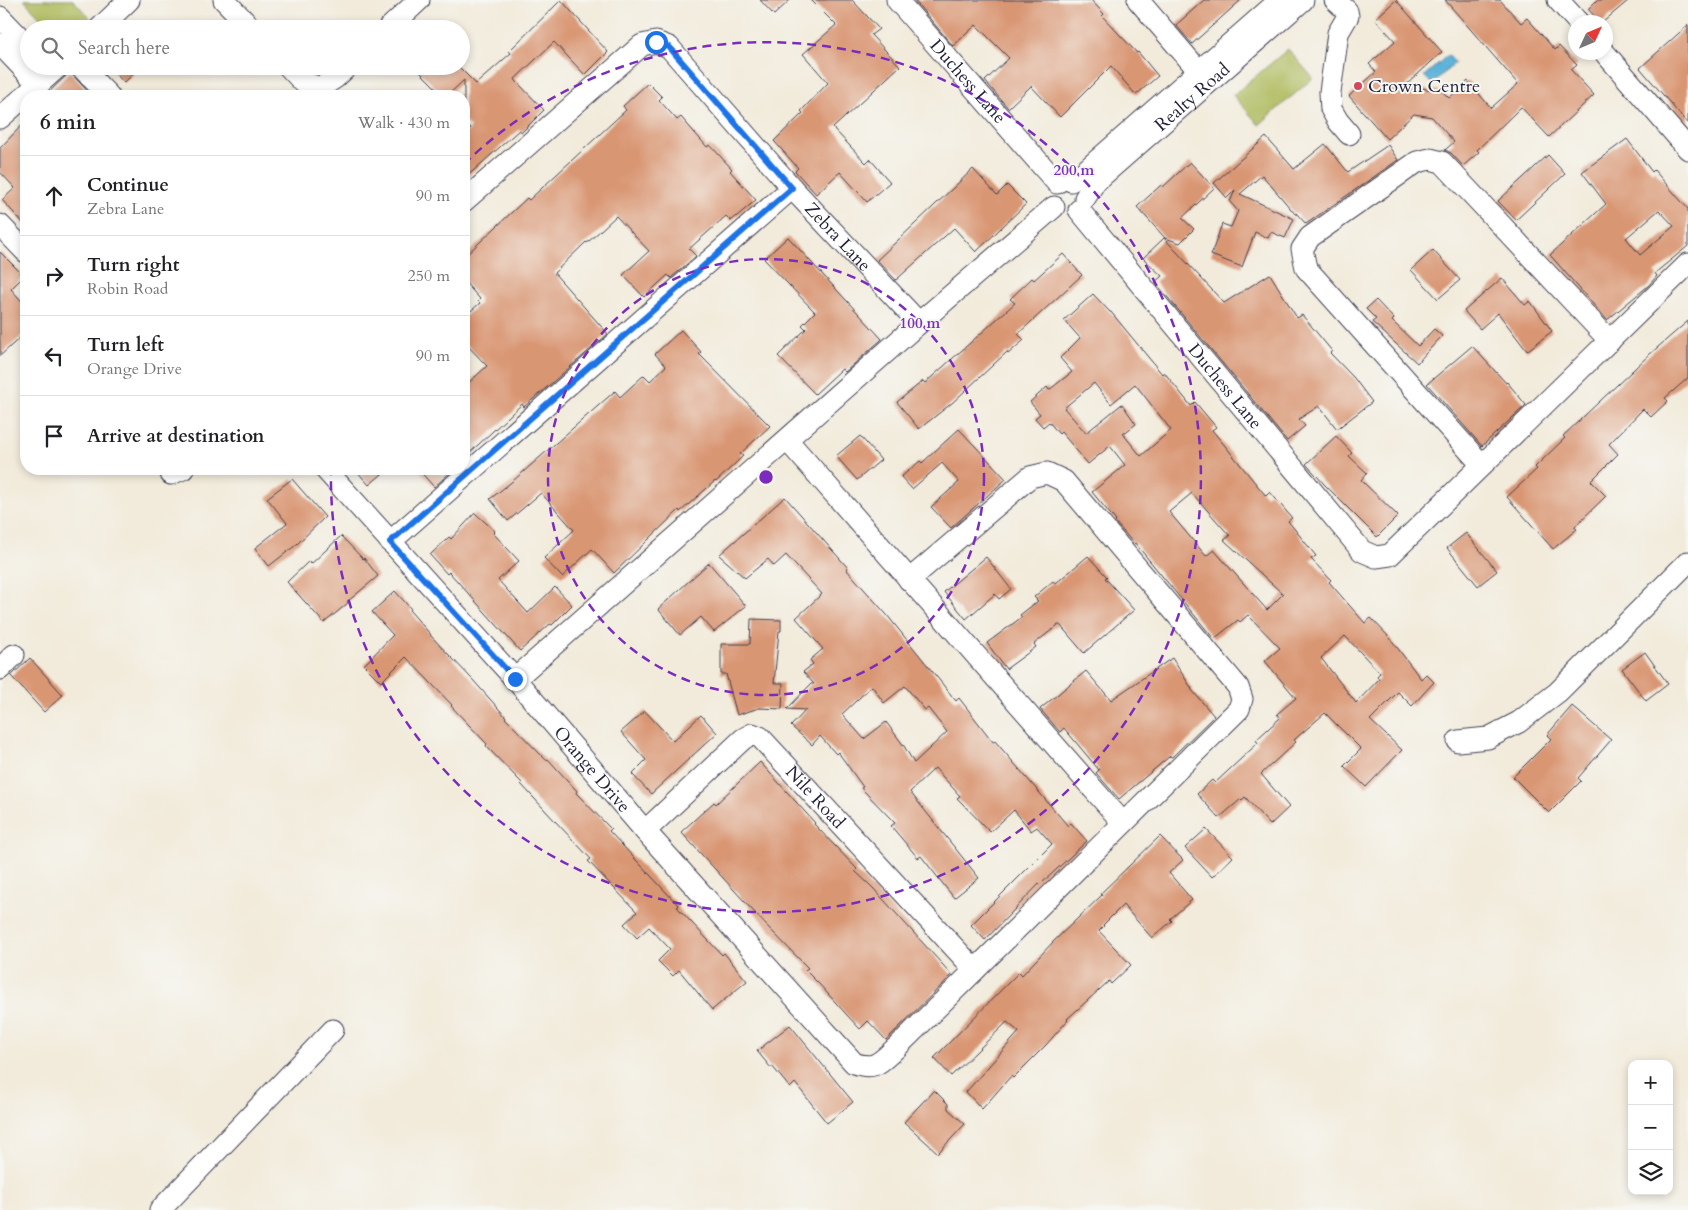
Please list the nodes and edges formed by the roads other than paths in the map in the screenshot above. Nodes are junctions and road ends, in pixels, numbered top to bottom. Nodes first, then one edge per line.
1 (129, 0) edge
2 (224, 0) edge
3 (419, 0) edge
4 (897, 0) edge
5 (1138, 0) edge
6 (1280, 0) edge
7 (1303, 0) edge
8 (1335, 0) edge
9 (1558, 0) edge
10 (1572, 15) edge
11 (0, 18) edge
12 (108, 20) edge
13 (243, 20) edge
14 (398, 20) edge
15 (20, 38) edge
16 (0, 44) edge
17 (20, 55) edge
18 (1611, 60) edge
19 (1198, 70) junction
20 (47, 75) edge
21 (89, 75) edge
22 (296, 75) edge
23 (338, 75) edge
24 (30, 90) edge
25 (103, 90) edge
26 (20, 100) edge
27 (0, 118) edge
28 (1349, 134) dead end
29 (1688, 148) edge
30 (1064, 182) junction
31 (792, 188) junction
32 (470, 197) edge
33 (1082, 204) junction
34 (1054, 207) junction
35 (0, 225) edge
36 (20, 246) edge
37 (1688, 264) edge
38 (919, 324) junction
39 (1610, 341) junction
40 (788, 441) junction
41 (1482, 465) junction
42 (470, 472) edge
43 (330, 475) edge
44 (466, 475) edge
45 (390, 542) junction
46 (1688, 562) edge
47 (909, 580) junction
48 (515, 679) junction
49 (1458, 741) dead end
50 (1123, 824) junction
51 (645, 831) junction
52 (975, 970) junction
53 (333, 1030) dead end
54 (160, 1210) edge

1 - 12 street
2 - 13 street
3 - 14 street
4 - 30 street, Duchess Lane
5 - 19 street
6 - 19 street, Realty Road
7 - 33 street, Realty Road
8 - 28 street
9 - 10 street
11 - 15 street
16 - 17 street
18 - 29 street
19 - 30 street, Realty Road
20 - 24 street
21 - 25 street
22 - 23 street
26 - 27 street
30 - 33 street
30 - 34 street
31 - 32 street, Zebra Lane
31 - 38 street, Zebra Lane
31 - 42 street
33 - 34 street
33 - 41 street, Duchess Lane
34 - 38 street
35 - 36 street
37 - 39 street
38 - 40 street
39 - 41 street
39 - 41 street
40 - 47 street
40 - 48 street
43 - 45 street, Orange Drive
44 - 45 street
45 - 48 street, Orange Drive
46 - 49 street
47 - 50 street
47 - 50 street
48 - 51 street, Orange Drive
50 - 52 street
51 - 52 street, Nile Road
51 - 52 street, Orange Drive
53 - 54 street

